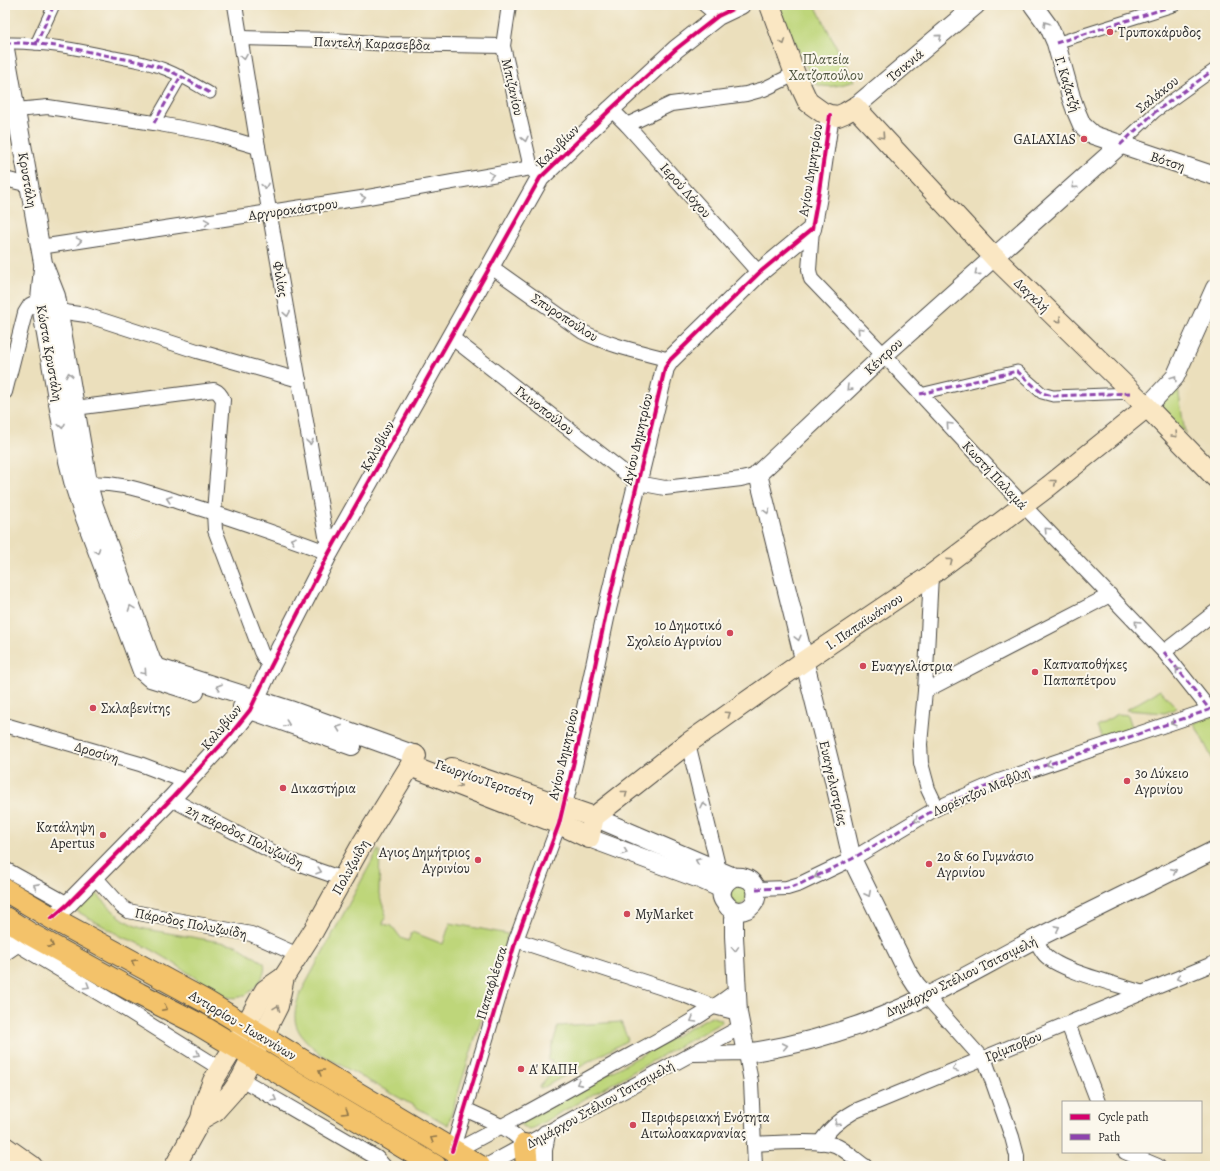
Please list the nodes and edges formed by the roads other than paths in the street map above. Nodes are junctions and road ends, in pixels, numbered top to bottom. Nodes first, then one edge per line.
1 (54, 5) edge
2 (235, 5) edge
3 (508, 5) edge
4 (741, 5) edge
5 (770, 5) edge
6 (976, 5) edge
7 (1032, 5) edge
8 (1176, 5) edge
9 (711, 10) edge
10 (240, 38) junction
11 (1056, 42) junction
12 (5, 43) edge
13 (36, 44) junction
14 (503, 46) junction
15 (5, 49) edge
16 (1215, 69) edge
17 (795, 74) junction
18 (181, 76) junction
19 (210, 93) dead end
20 (855, 107) junction
21 (611, 109) junction
22 (16, 110) junction
23 (830, 115) junction
24 (154, 123) junction
25 (627, 125) junction
26 (1120, 145) junction
27 (258, 147) junction
28 (536, 173) junction
29 (1215, 176) edge
30 (5, 179) edge
31 (29, 185) junction
32 (269, 212) junction
33 (812, 229) junction
34 (42, 255) junction
35 (994, 257) junction
36 (490, 266) junction
37 (759, 273) junction
38 (1215, 288) edge
39 (40, 300) junction
40 (58, 311) junction
41 (1209, 316) edge
42 (451, 337) junction
43 (884, 355) junction
44 (670, 360) junction
45 (299, 380) junction
46 (5, 392) edge
47 (1134, 393) junction
48 (920, 394) junction
49 (1147, 407) junction
50 (75, 408) junction
51 (758, 474) junction
52 (1215, 477) edge
53 (638, 483) junction
54 (81, 484) junction
55 (1024, 506) junction
56 (214, 512) junction
57 (330, 553) junction
58 (931, 575) junction
59 (1110, 595) junction
60 (1215, 612) edge
61 (1164, 652) junction
62 (804, 661) junction
63 (270, 668) junction
64 (925, 690) junction
65 (253, 705) junction
66 (1212, 709) edge
67 (5, 725) edge
68 (688, 743) junction
69 (412, 761) junction
70 (187, 782) junction
71 (171, 799) junction
72 (937, 808) junction
73 (560, 815) junction
74 (594, 817) junction
75 (589, 838) junction
76 (1215, 850) edge
77 (852, 859) junction
78 (5, 869) edge
79 (94, 876) junction
80 (343, 879) junction
81 (725, 879) junction
82 (5, 890) edge
83 (756, 890) junction
84 (60, 911) junction
85 (736, 911) junction
86 (5, 918) edge
87 (1035, 939) junction
88 (516, 940) junction
89 (14, 941) edge
90 (298, 955) junction
91 (1215, 963) edge
92 (737, 990) junction
93 (1143, 993) junction
94 (926, 996) junction
95 (714, 1007) junction
96 (739, 1020) junction
97 (1068, 1024) junction
98 (255, 1032) junction
99 (244, 1052) junction
100 (746, 1053) junction
101 (692, 1054) junction
102 (982, 1058) junction
103 (221, 1068) junction
104 (241, 1079) junction
105 (1098, 1101) edge
106 (465, 1109) junction
107 (201, 1118) junction
108 (501, 1127) junction
109 (546, 1134) junction
110 (820, 1143) junction
111 (754, 1144) junction
112 (5, 1147) edge
113 (452, 1151) junction
114 (1127, 1153) edge
115 (526, 1156) edge
116 (32, 1166) edge
117 (175, 1166) edge
118 (384, 1166) edge
119 (435, 1166) edge
120 (478, 1166) edge
121 (486, 1166) edge
122 (543, 1166) edge
123 (755, 1166) edge
124 (865, 1166) edge
125 (1017, 1166) edge
126 (1158, 1166) edge

1 - 13 street
2 - 10 street, Φιλίας
3 - 14 street, Μπιζανίου
4 - 9 street, Καλυβίων
5 -> 17 main road
20 -> 6 street, Τσικνιά
11 -> 7 street, Γ. Καζατζή
8 - 11 street
9 - 21 street, Καλυβίων
10 - 14 street, Παντελή Καρασεβδα
10 -> 27 street, Φιλίας
11 - 26 street, Γ. Καζατζή
12 - 13 street
13 - 18 street
14 -> 28 street, Μπιζανίου
15 - 22 street, Κρυστάλη
16 - 26 street, Σαλάκου
17 - 23 main road
17 - 25 street
18 - 19 street
18 - 24 street
20 - 23 main road, Τσικνιά
20 -> 35 main road, Δαγκλή
21 - 25 street, Ιερού Λόχου
21 - 28 street, Καλυβίων
22 - 24 street
22 - 31 street, Κρυστάλη
23 - 33 street, Αγίου Δημητρίου
24 - 27 street
25 - 37 street, Ιερού Λόχου
26 - 29 street, Βότση
26 -> 35 street, Κέντρου
27 -> 32 street, Φιλίας
32 -> 28 street, Αργυροκάστρου
28 - 36 street, Καλυβίων
30 - 31 street
31 - 34 street, Κρυστάλη
34 -> 32 street, Αργυροκάστρου
32 -> 45 street, Φιλίας
33 - 37 street, Αγίου Δημητρίου
43 -> 33 street, Κωστή Παλαμά
34 - 39 street, Κώστα Κρυστάλη
34 - 40 street, Κώστα Κρυστάλη
35 -> 43 street, Κέντρου
35 -> 47 main road, Δαγκλή
36 - 42 street, Καλυβίων
36 - 44 street, Σπυροπούλου
37 - 44 street, Αγίου Δημητρίου
38 - 41 street
39 - 46 street
39 -> 54 street, Κώστα Κρυστάλη
40 - 45 street
50 -> 40 street, Κώστα Κρυστάλη
49 -> 41 street
42 - 53 street, Γκινοπούλου
42 - 57 street, Καλυβίων
43 - 48 street, Κωστή Παλαμά
43 -> 51 street, Κέντρου
44 - 53 street, Αγίου Δημητρίου
45 -> 57 street, Φιλίας
47 - 48 street
47 - 49 main road, Δαγκλή
55 -> 48 street, Κωστή Παλαμά
49 -> 52 main road, Δαγκλή
55 -> 49 main road, Ι. Παπαϊωάννου
50 - 54 street, Κώστα Κρυστάλη
50 - 56 street
51 - 53 street, Κέντρου
51 -> 62 street, Ευαγγελιστρίας
53 - 73 street, Αγίου Δημητρίου
56 -> 54 street
54 - 65 street, Κώστα Κρυστάλη
58 -> 55 main road, Ι. Παπαϊωάννου
59 -> 55 street, Κωστή Παλαμά
57 -> 56 street
56 - 63 street
57 - 63 street, Καλυβίων
58 - 62 main road, Ι. Παπαϊωάννου
58 - 64 street
61 -> 59 street, Κωστή Παλαμά
59 - 64 street
60 - 61 street
66 -> 61 street, Κωστή Παλαμά
68 -> 62 main road, Ι. Παπαϊωάννου
62 - 77 street, Ευαγγελιστρίας
63 - 65 street, Καλυβίων
64 - 72 street
65 - 69 street, ΓεωργίουΤερτσέτη
65 - 70 street, Καλυβίων
66 -> 72 street, Λορέντζου Μαβίλη
67 - 70 street, Δροσίνη
74 -> 68 main road, Ι. Παπαϊωάννου
81 -> 68 street
69 - 73 main road, ΓεωργίουΤερτσέτη
69 - 80 main road, Πολυζωίδη
70 - 71 street, Καλυβίων
71 - 79 street, Καλυβίων
71 -> 80 street, 2η πάροδος Πολυζωίδη
72 -> 77 street, Λορέντζου Μαβίλη
73 - 74 main road, ΓεωργίουΤερτσέτη
73 - 75 main road, ΓεωργίουΤερτσέτη
73 - 88 street, Παπαφλέσσα
74 - 75 main road
81 -> 74 street, ΓεωργίουΤερτσέτη
75 -> 81 street, ΓεωργίουΤερτσέτη
87 -> 76 street, Δημάρχου Στέλιου Τσιτσιμελή
77 -> 83 street, Λορέντζου Μαβίλη
77 -> 94 street, Ευαγγελιστρίας
84 -> 78 street
79 - 84 street, Καλυβίων
79 - 90 street, Πάροδος Πολυζωίδη
80 - 90 main road, Πολυζωίδη
81 - 83 street
81 - 85 street
82 - 84 main road, Αντιρρίου - Ιωαννίνων
83 - 85 street
98 -> 84 main road, Αντιρρίου - Ιωαννίνων
85 -> 92 street
86 - 89 main road, Αντιρρίου - Ιωαννίνων
87 - 93 street
87 - 94 street, Δημάρχου Στέλιου Τσιτσιμελή
88 - 95 street
88 - 106 street, Παπαφλέσσα
89 -> 99 main road, Αντιρρίου - Ιωαννίνων
89 -> 103 street
90 - 98 main road, Πολυζωίδη
91 -> 93 street, Γρίμποβου
92 - 95 street
92 - 96 street
93 - 97 street, Γρίμποβου
100 -> 94 street, Δημάρχου Στέλιου Τσιτσιμελή
94 - 102 street, Ευαγγελιστρίας
95 - 96 street
95 -> 108 street
96 - 100 street
96 - 101 street, Δημάρχου Στέλιου Τσιτσιμελή
97 - 102 street, Γρίμποβου
97 - 105 street
98 - 99 main road
113 -> 98 main road, Αντιρρίου - Ιωαννίνων
99 - 103 main road
99 - 104 main road
99 -> 119 main road, Αντιρρίου - Ιωαννίνων
100 - 101 street, Δημάρχου Στέλιου Τσιτσιμελή
100 - 111 street
101 - 109 street, Δημάρχου Στέλιου Τσιτσιμελή
102 -> 110 street, Γρίμποβου
102 - 125 street, Ευαγγελιστρίας
103 - 107 main road
104 - 107 main road
104 -> 118 street
106 - 108 street
106 - 113 street, Παπαφλέσσα
107 - 117 main road
108 - 113 street
108 - 115 street
109 - 115 street, Δημάρχου Στέλιου Τσιτσιμελή
109 - 122 street
110 - 111 street
110 - 124 street
111 - 123 street
112 - 116 main road
113 - 120 main road, Αντιρρίου - Ιωαννίνων
114 - 126 street
115 - 121 street, Δημάρχου Στέλιου Τσιτσιμελή

